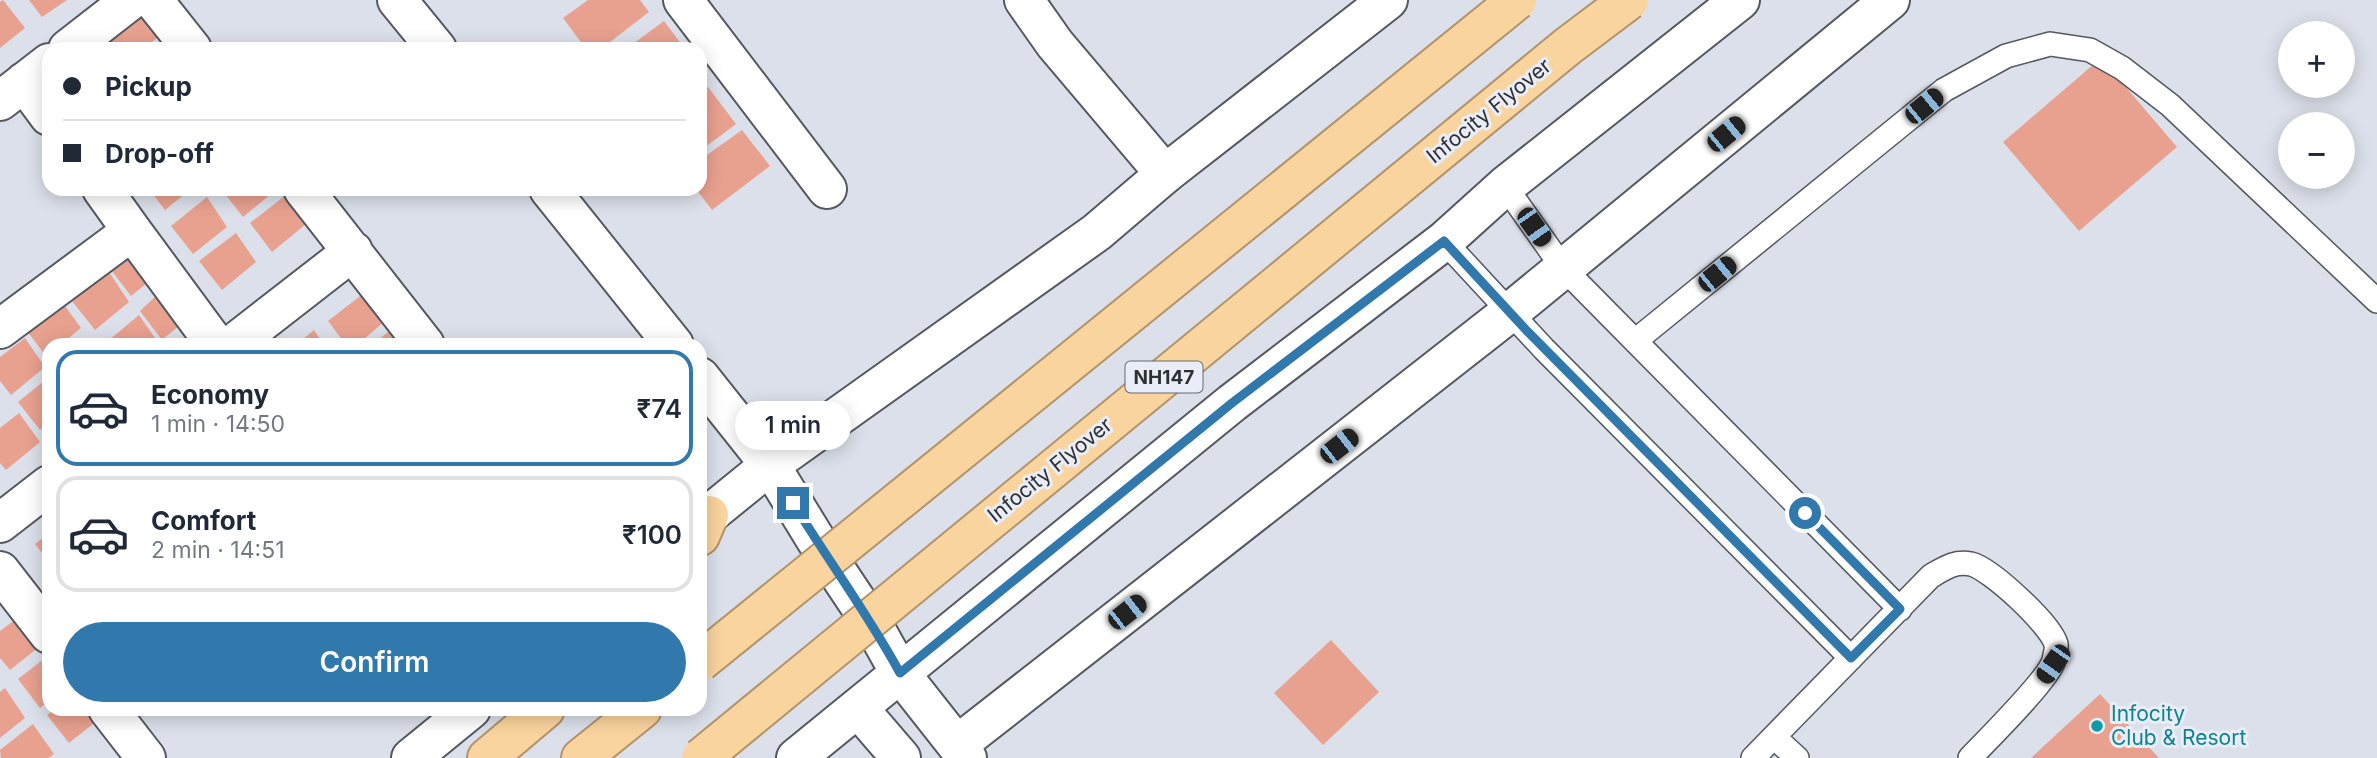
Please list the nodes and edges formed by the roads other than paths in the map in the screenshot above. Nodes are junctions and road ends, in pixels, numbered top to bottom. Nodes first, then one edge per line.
1 (131, 0) edge
2 (153, 0) edge
3 (397, 0) edge
4 (683, 0) edge
5 (1024, 0) edge
6 (1388, 0) edge
7 (1517, 0) edge
8 (1629, 0) edge
9 (1740, 0) edge
10 (1890, 0) edge
11 (77, 42) edge
12 (186, 42) edge
13 (431, 42) edge
14 (24, 82) edge
15 (42, 106) edge
16 (1165, 174) junction
17 (1504, 186) junction
18 (827, 189) dead end
19 (107, 196) edge
20 (309, 196) edge
21 (555, 196) edge
22 (132, 231) junction
23 (1444, 241) junction
24 (353, 251) junction
25 (1563, 268) junction
26 (2377, 301) edge
27 (1509, 313) junction
28 (0, 329) edge
29 (211, 338) edge
30 (241, 338) edge
31 (420, 338) edge
32 (668, 338) edge
33 (1635, 341) junction
34 (707, 386) edge
35 (770, 465) junction
36 (42, 490) edge
37 (707, 521) edge
38 (0, 523) edge
39 (0, 571) edge
40 (1900, 609) junction
41 (42, 625) edge
42 (707, 656) edge
43 (1851, 658) junction
44 (900, 673) junction
45 (858, 708) junction
46 (113, 716) edge
47 (462, 716) edge
48 (537, 716) edge
49 (633, 716) edge
50 (1774, 737) junction
51 (962, 751) edge
52 (146, 758) edge
53 (411, 758) edge
54 (487, 758) edge
55 (581, 758) edge
56 (701, 758) edge
57 (796, 758) edge
58 (901, 758) edge
59 (1753, 758) edge
60 (1797, 758) edge
61 (1970, 758) edge

1 - 11 street
2 - 12 street
3 - 13 street
4 - 18 street
5 - 16 street
6 - 16 street
7 - 42 highway, bridge
8 - 56 highway, Infocity Flyover / NH147, bridge
9 - 17 street
10 - 25 street
14 - 15 street
16 - 35 street
17 - 23 street
17 - 25 lane
19 - 22 street
20 - 24 street
21 - 32 street
22 - 28 street
22 - 29 street
23 - 27 lane
23 - 44 street
24 - 30 street
24 - 31 street
25 - 27 street
25 - 33 lane
26 - 33 lane
27 - 43 lane
27 - 51 street
33 - 40 lane
34 - 35 street
35 - 37 street
35 - 44 street
36 - 38 street
39 - 41 street
40 - 43 lane
40 - 61 lane
43 - 50 lane
44 - 45 street
44 - 51 street
45 - 57 street
45 - 58 street
46 - 52 street
47 - 53 street
48 - 54 highway
49 - 55 highway
50 - 59 lane
50 - 60 lane

